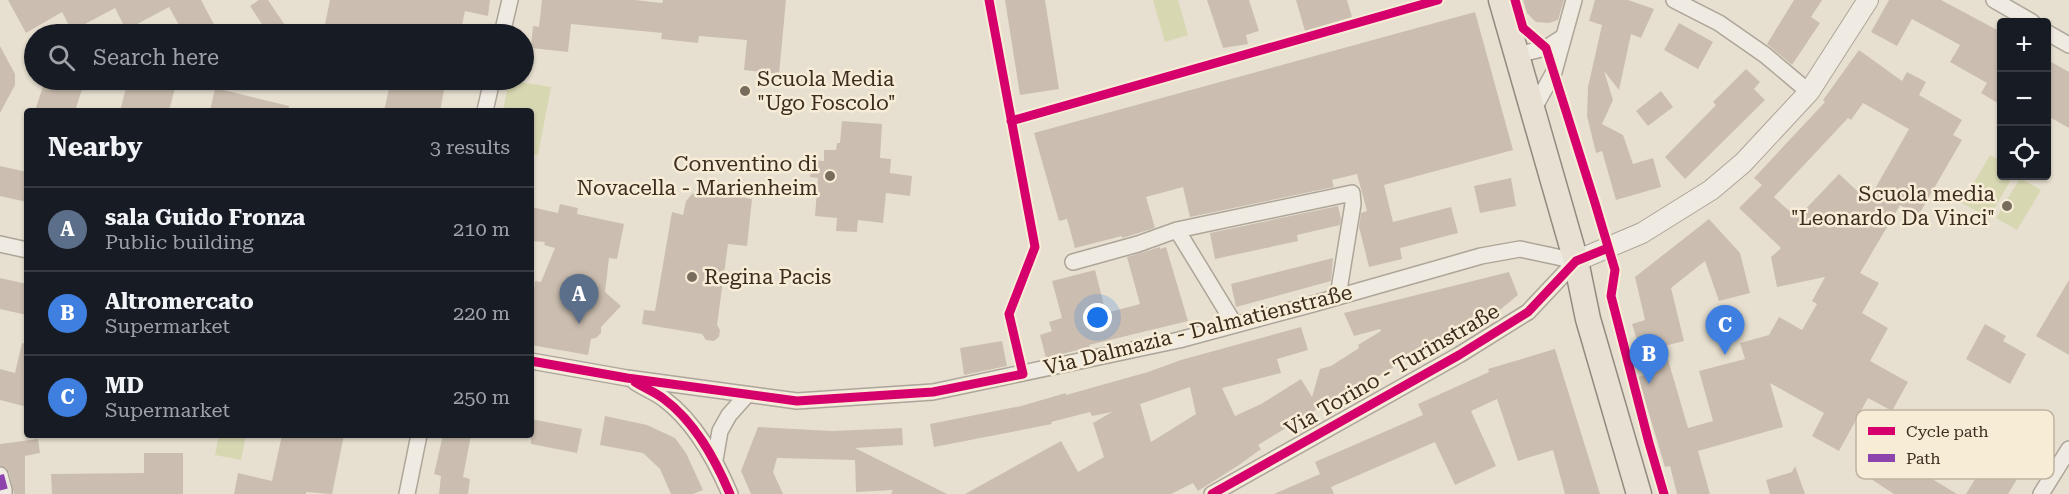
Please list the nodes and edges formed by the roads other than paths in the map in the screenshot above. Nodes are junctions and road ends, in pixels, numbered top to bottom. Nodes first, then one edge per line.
1 (510, 0) edge
2 (1501, 0) edge
3 (1574, 0) edge
4 (1674, 0) edge
5 (1868, 0) edge
6 (1995, 0) edge
7 (2025, 18) edge
8 (504, 24) edge
9 (2051, 35) edge
10 (1563, 37) junction
11 (2069, 45) edge
12 (1516, 55) junction
13 (490, 90) edge
14 (1809, 92) junction
15 (486, 108) edge
16 (1533, 110) junction
17 (1177, 231) junction
18 (0, 244) edge
19 (24, 249) edge
20 (1576, 261) junction
21 (1073, 262) dead end
22 (1338, 296) junction
23 (1234, 325) junction
24 (534, 362) edge
25 (627, 378) junction
26 (746, 396) junction
27 (417, 438) edge
28 (2069, 449) edge
29 (715, 460) junction
30 (2054, 473) edge
31 (0, 475) edge
32 (2050, 479) edge
33 (4, 494) edge
34 (408, 494) edge
35 (730, 494) edge
36 (1212, 494) edge
37 (1639, 494) edge
38 (2041, 494) edge

1 - 8 street
2 - 12 main road
3 - 10 street
4 - 14 street
5 - 14 street
6 - 7 street
9 - 11 street
10 - 12 street
10 - 16 street
12 - 16 main road
13 - 15 street
14 - 20 street
16 - 20 main road
17 - 21 street
17 - 22 street
17 - 23 street
18 - 19 street
20 - 22 street, Via Dalmazia - Dalmatienstraße
20 - 36 street, Via Torino - Turinstraße
20 - 37 main road
22 - 23 street, Via Dalmazia - Dalmatienstraße
23 - 26 street, Via Dalmazia - Dalmatienstraße
24 - 25 street, Via Dalmazia - Dalmatienstraße
25 - 26 street, Via Dalmazia - Dalmatienstraße
25 - 29 street
26 - 29 street
27 - 34 street
28 - 30 street
29 - 35 street
31 - 33 street
32 - 38 street

